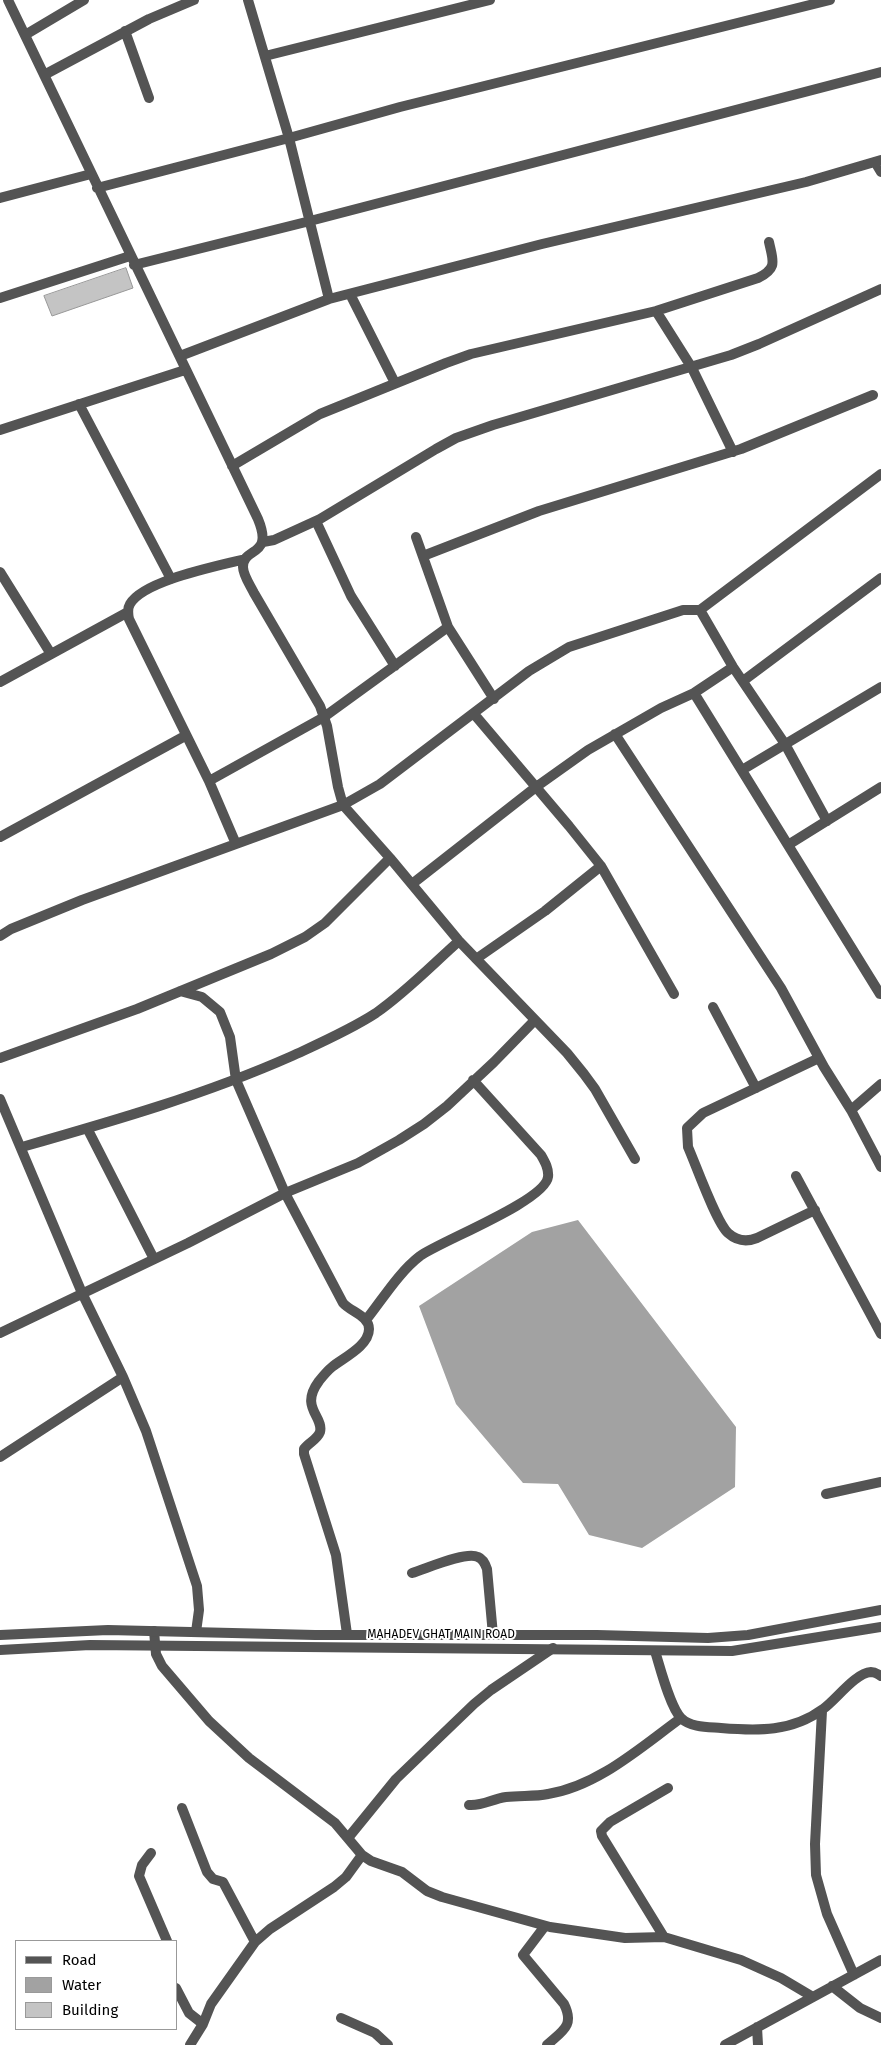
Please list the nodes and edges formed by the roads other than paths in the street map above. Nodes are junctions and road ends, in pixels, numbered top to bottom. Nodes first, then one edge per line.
1 (84, 0) edge
2 (194, 0) edge
3 (248, 0) edge
4 (490, 0) edge
5 (830, 0) edge
6 (5, 3) edge
7 (125, 31) junction
8 (24, 35) junction
9 (265, 56) junction
10 (881, 72) edge
11 (44, 75) junction
12 (149, 98) dead end
13 (289, 138) junction
14 (878, 161) edge
15 (881, 172) edge
16 (91, 174) junction
17 (97, 188) junction
18 (0, 198) edge
19 (310, 221) junction
20 (769, 242) dead end
21 (132, 261) junction
22 (881, 289) edge
23 (350, 294) junction
24 (0, 298) edge
25 (329, 299) junction
26 (656, 311) junction
27 (180, 356) junction
28 (692, 368) junction
29 (186, 370) junction
30 (395, 383) junction
31 (873, 395) dead end
32 (79, 404) junction
33 (0, 430) edge
34 (734, 452) junction
35 (232, 466) junction
36 (881, 474) edge
37 (316, 521) junction
38 (416, 536) dead end
39 (263, 542) junction
40 (423, 556) junction
41 (245, 559) junction
42 (0, 572) edge
43 (881, 578) edge
44 (171, 579) junction
45 (700, 610) junction
46 (128, 612) junction
47 (448, 627) junction
48 (51, 654) junction
49 (395, 666) junction
50 (733, 667) junction
51 (743, 681) junction
52 (0, 682) edge
53 (881, 687) edge
54 (694, 693) junction
55 (494, 699) junction
56 (474, 714) junction
57 (324, 717) junction
58 (615, 734) junction
59 (185, 736) junction
60 (785, 744) junction
61 (742, 770) junction
62 (209, 781) junction
63 (536, 787) junction
64 (881, 787) edge
65 (343, 805) junction
66 (827, 821) junction
67 (0, 837) edge
68 (236, 844) junction
69 (788, 845) junction
70 (390, 858) junction
71 (601, 866) junction
72 (412, 884) junction
73 (0, 936) edge
74 (459, 941) junction
75 (476, 959) junction
76 (180, 991) junction
77 (674, 994) dead end
78 (880, 994) edge
79 (713, 1007) dead end
80 (535, 1020) junction
81 (0, 1058) edge
82 (820, 1058) junction
83 (236, 1080) junction
84 (473, 1080) junction
85 (881, 1084) edge
86 (756, 1088) junction
87 (0, 1099) edge
88 (851, 1110) junction
89 (87, 1128) junction
90 (22, 1147) junction
91 (635, 1159) dead end
92 (881, 1167) edge
93 (796, 1176) dead end
94 (285, 1193) junction
95 (814, 1210) junction
96 (154, 1259) junction
97 (82, 1293) junction
98 (366, 1320) junction
99 (0, 1333) edge
100 (881, 1334) edge
101 (123, 1377) junction
102 (0, 1457) edge
103 (881, 1482) edge
104 (826, 1494) dead end
105 (412, 1573) dead end
106 (881, 1610) edge
107 (881, 1627) edge
108 (154, 1631) junction
109 (196, 1632) junction
110 (347, 1634) junction
111 (0, 1635) edge
112 (493, 1635) junction
113 (155, 1646) junction
114 (553, 1648) junction
115 (0, 1650) edge
116 (655, 1651) junction
117 (881, 1676) edge
118 (822, 1711) junction
119 (681, 1718) junction
120 (668, 1788) dead end
121 (469, 1805) dead end
122 (182, 1808) dead end
123 (348, 1838) junction
124 (151, 1853) dead end
125 (362, 1855) junction
126 (545, 1926) junction
127 (664, 1937) junction
128 (167, 1940) edge
129 (255, 1942) junction
130 (881, 1960) edge
131 (854, 1974) junction
132 (832, 1986) junction
133 (178, 1992) edge
134 (812, 1997) junction
135 (341, 2018) dead end
136 (881, 2018) edge
137 (203, 2024) junction
138 (757, 2027) junction
139 (190, 2045) edge
140 (388, 2045) edge
141 (547, 2045) edge
142 (725, 2045) edge
143 (758, 2045) edge

1 - 8 street
2 - 7 street
3 - 9 street
4 - 9 street
5 - 13 street
6 - 8 street
7 - 11 street
7 - 12 street
8 - 11 street
9 - 13 street
10 - 19 street
11 - 16 street
13 - 17 street
13 - 19 street
14 - 15 street
14 - 23 street
16 - 17 street
16 - 18 street
17 - 21 street
19 - 21 street
19 - 25 street
20 - 26 street
21 - 24 street
21 - 27 street
22 - 28 street
23 - 25 street
23 - 30 street
25 - 27 street
26 - 28 street
26 - 30 street
27 - 29 street
28 - 34 street
28 - 37 street
29 - 32 street
29 - 35 street
30 - 35 street
31 - 34 street
32 - 33 street
32 - 44 street
34 - 40 street
35 - 39 street
36 - 45 street
37 - 39 street
37 - 49 street
38 - 40 street
39 - 41 street
40 - 47 street
41 - 44 street
41 - 57 street
42 - 48 street
43 - 51 street
44 - 46 street
45 - 50 street
45 - 55 street
46 - 48 street
46 - 59 street
47 - 49 street
47 - 55 street
48 - 52 street
49 - 57 street
50 - 51 street
50 - 54 street
51 - 60 street
53 - 60 street
54 - 58 street
54 - 61 street
55 - 56 street
56 - 63 street
56 - 65 street
57 - 62 street
57 - 65 street
58 - 63 street
58 - 82 street
59 - 62 street
59 - 67 street
60 - 61 street
60 - 66 street
61 - 69 street
62 - 68 street
63 - 71 street
63 - 72 street
64 - 66 street
65 - 68 street
65 - 70 street
66 - 69 street
68 - 73 street
69 - 78 street
70 - 72 street
70 - 76 street
71 - 75 street
71 - 77 street
72 - 74 street
74 - 75 street
74 - 83 street
75 - 80 street
76 - 81 street
76 - 83 street
79 - 86 street
80 - 84 street
80 - 91 street
82 - 86 street
82 - 88 street
83 - 89 street
83 - 94 street
84 - 94 street
84 - 98 street
85 - 88 street
86 - 95 street
87 - 90 street
88 - 92 street
89 - 90 street
89 - 96 street
90 - 97 street
93 - 95 street
94 - 96 street
94 - 98 street
95 - 100 street
96 - 97 street
97 - 99 street
97 - 101 street
98 - 110 street
101 - 102 street
101 - 109 street
103 - 104 street
105 - 112 street
106 - 112 street
107 - 116 street, MAHADEV GHAT MAIN ROAD
108 - 109 street
108 - 111 street
108 - 113 street
109 - 110 street
110 - 112 street
113 - 114 street, MAHADEV GHAT MAIN ROAD
113 - 115 street, MAHADEV GHAT MAIN ROAD
113 - 123 street
114 - 116 street, MAHADEV GHAT MAIN ROAD
114 - 123 street
116 - 119 street
117 - 118 street
118 - 119 street
118 - 131 street
119 - 121 street
120 - 127 street
122 - 129 street
123 - 125 street
124 - 128 street
125 - 126 street
125 - 129 street
126 - 127 street
126 - 141 street
127 - 134 street
129 - 137 street
130 - 131 street
131 - 132 street
132 - 134 street
132 - 136 street
133 - 137 street
134 - 138 street
135 - 140 street
137 - 139 street
138 - 142 street
138 - 143 street

